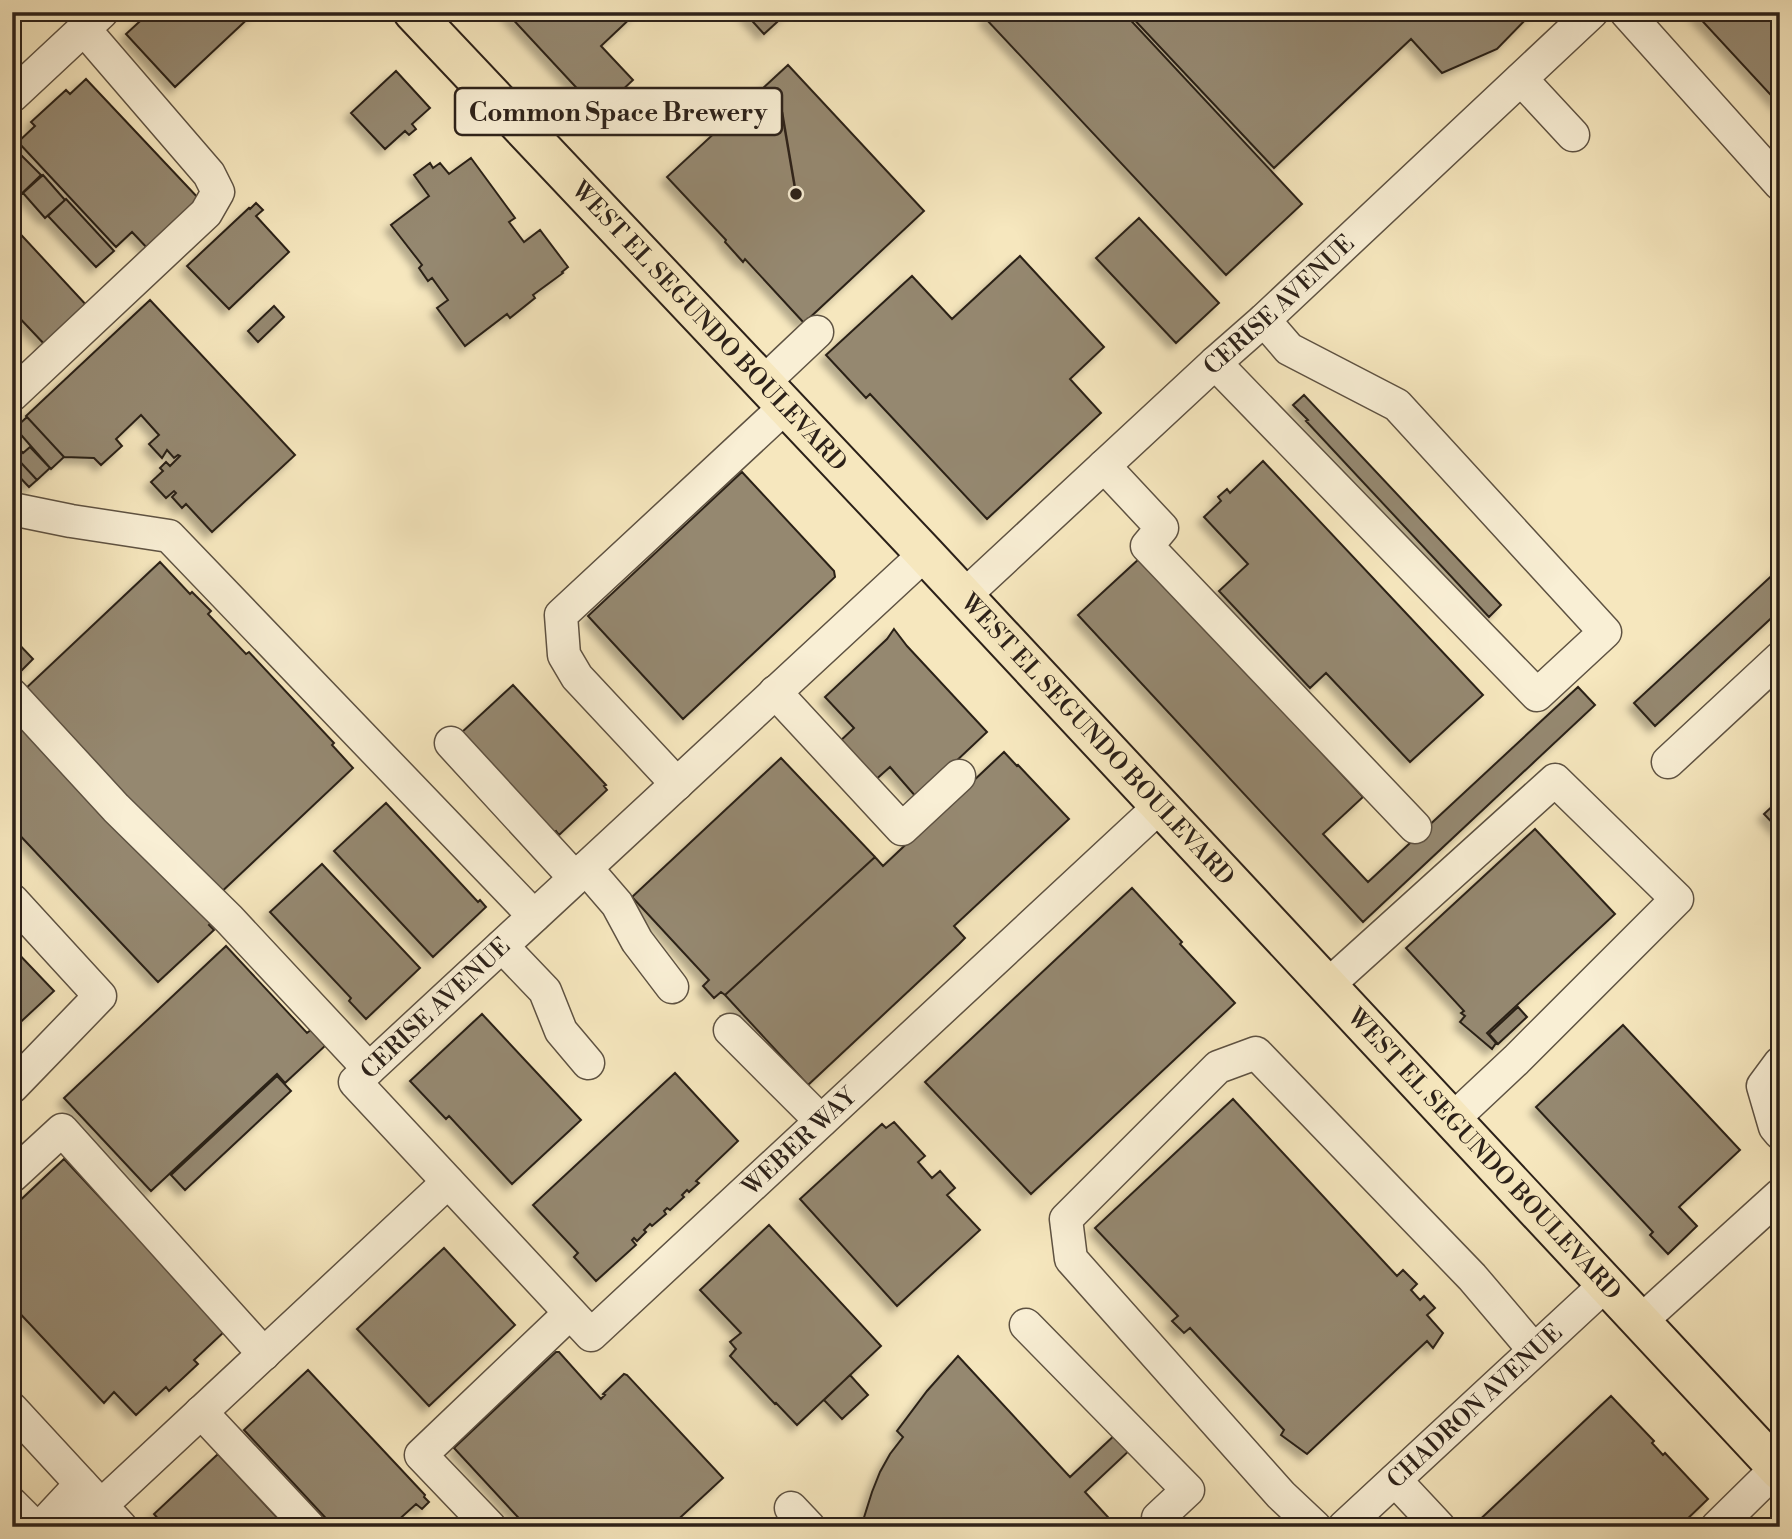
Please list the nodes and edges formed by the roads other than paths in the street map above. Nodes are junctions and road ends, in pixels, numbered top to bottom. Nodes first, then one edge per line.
1 (412, 12) edge
2 (1592, 12) edge
3 (1626, 12) edge
4 (93, 21) edge
5 (1521, 79) junction
6 (12, 96) edge
7 (1573, 135) dead end
8 (1780, 184) edge
9 (1264, 320) junction
10 (817, 332) dead end
11 (1215, 363) junction
12 (12, 395) edge
13 (774, 395) junction
14 (1104, 466) junction
15 (12, 509) edge
16 (925, 554) junction
17 (964, 596) junction
18 (1780, 658) edge
19 (775, 692) junction
20 (12, 695) edge
21 (451, 743) dead end
22 (1668, 762) dead end
23 (959, 776) dead end
24 (677, 783) junction
25 (1159, 807) junction
26 (1415, 827) dead end
27 (580, 873) junction
28 (12, 900) edge
29 (534, 916) junction
30 (502, 946) junction
31 (1327, 986) junction
32 (672, 987) dead end
33 (730, 1030) dead end
34 (588, 1063) dead end
35 (1780, 1063) edge
36 (369, 1069) junction
37 (12, 1087) edge
38 (1452, 1120) junction
39 (821, 1121) junction
40 (1780, 1133) edge
41 (12, 1176) edge
42 (447, 1182) junction
43 (1780, 1195) edge
44 (1605, 1284) junction
45 (570, 1313) junction
46 (1640, 1322) junction
47 (1026, 1325) dead end
48 (1534, 1350) junction
49 (264, 1354) junction
50 (12, 1409) edge
51 (201, 1412) junction
52 (1778, 1470) edge
53 (1395, 1480) junction
54 (12, 1504) edge
55 (95, 1511) edge
56 (1357, 1522) edge
57 (35, 1527) edge
58 (41, 1527) edge
59 (309, 1527) edge
60 (490, 1527) edge
61 (1167, 1527) edge
62 (1315, 1527) edge
63 (1439, 1527) edge
64 (1717, 1527) edge

1 - 13 main road, WEST EL SEGUNDO BOULEVARD
2 - 5 street, CERISE AVENUE
3 - 8 street
4 - 6 street
4 - 12 street
5 - 7 street
5 - 9 street, CERISE AVENUE
9 - 11 street, CERISE AVENUE
9 - 11 street
10 - 13 street
11 - 14 street, CERISE AVENUE
13 - 16 main road, WEST EL SEGUNDO BOULEVARD
13 - 24 street
14 - 17 street, CERISE AVENUE
14 - 26 street
15 - 29 street
16 - 17 main road, WEST EL SEGUNDO BOULEVARD
16 - 19 street, CERISE AVENUE
17 - 25 main road, WEST EL SEGUNDO BOULEVARD
18 - 22 street
19 - 23 street
19 - 24 street, CERISE AVENUE
20 - 36 street
21 - 27 street
24 - 27 street, CERISE AVENUE
25 - 31 main road, WEST EL SEGUNDO BOULEVARD
25 - 39 street, WEBER WAY
27 - 29 street, CERISE AVENUE
27 - 32 street
28 - 37 street
29 - 30 street, CERISE AVENUE
30 - 34 street
30 - 36 street, CERISE AVENUE
31 - 38 main road, WEST EL SEGUNDO BOULEVARD
31 - 38 street
33 - 39 street
35 - 40 street
36 - 42 street, CERISE AVENUE
38 - 44 main road, WEST EL SEGUNDO BOULEVARD
39 - 45 street, WEBER WAY
41 - 49 street
42 - 45 street, WEBER WAY
42 - 49 street
43 - 46 street
44 - 46 main road, WEST EL SEGUNDO BOULEVARD
44 - 48 street, CHADRON AVENUE
45 - 60 street
46 - 52 main road, WEST EL SEGUNDO BOULEVARD
47 - 61 street
48 - 53 street, CHADRON AVENUE
48 - 62 street
49 - 51 street
50 - 55 street
51 - 55 street
51 - 59 street
52 - 64 street
53 - 56 street, CHADRON AVENUE
53 - 63 street
54 - 57 street
55 - 58 street

